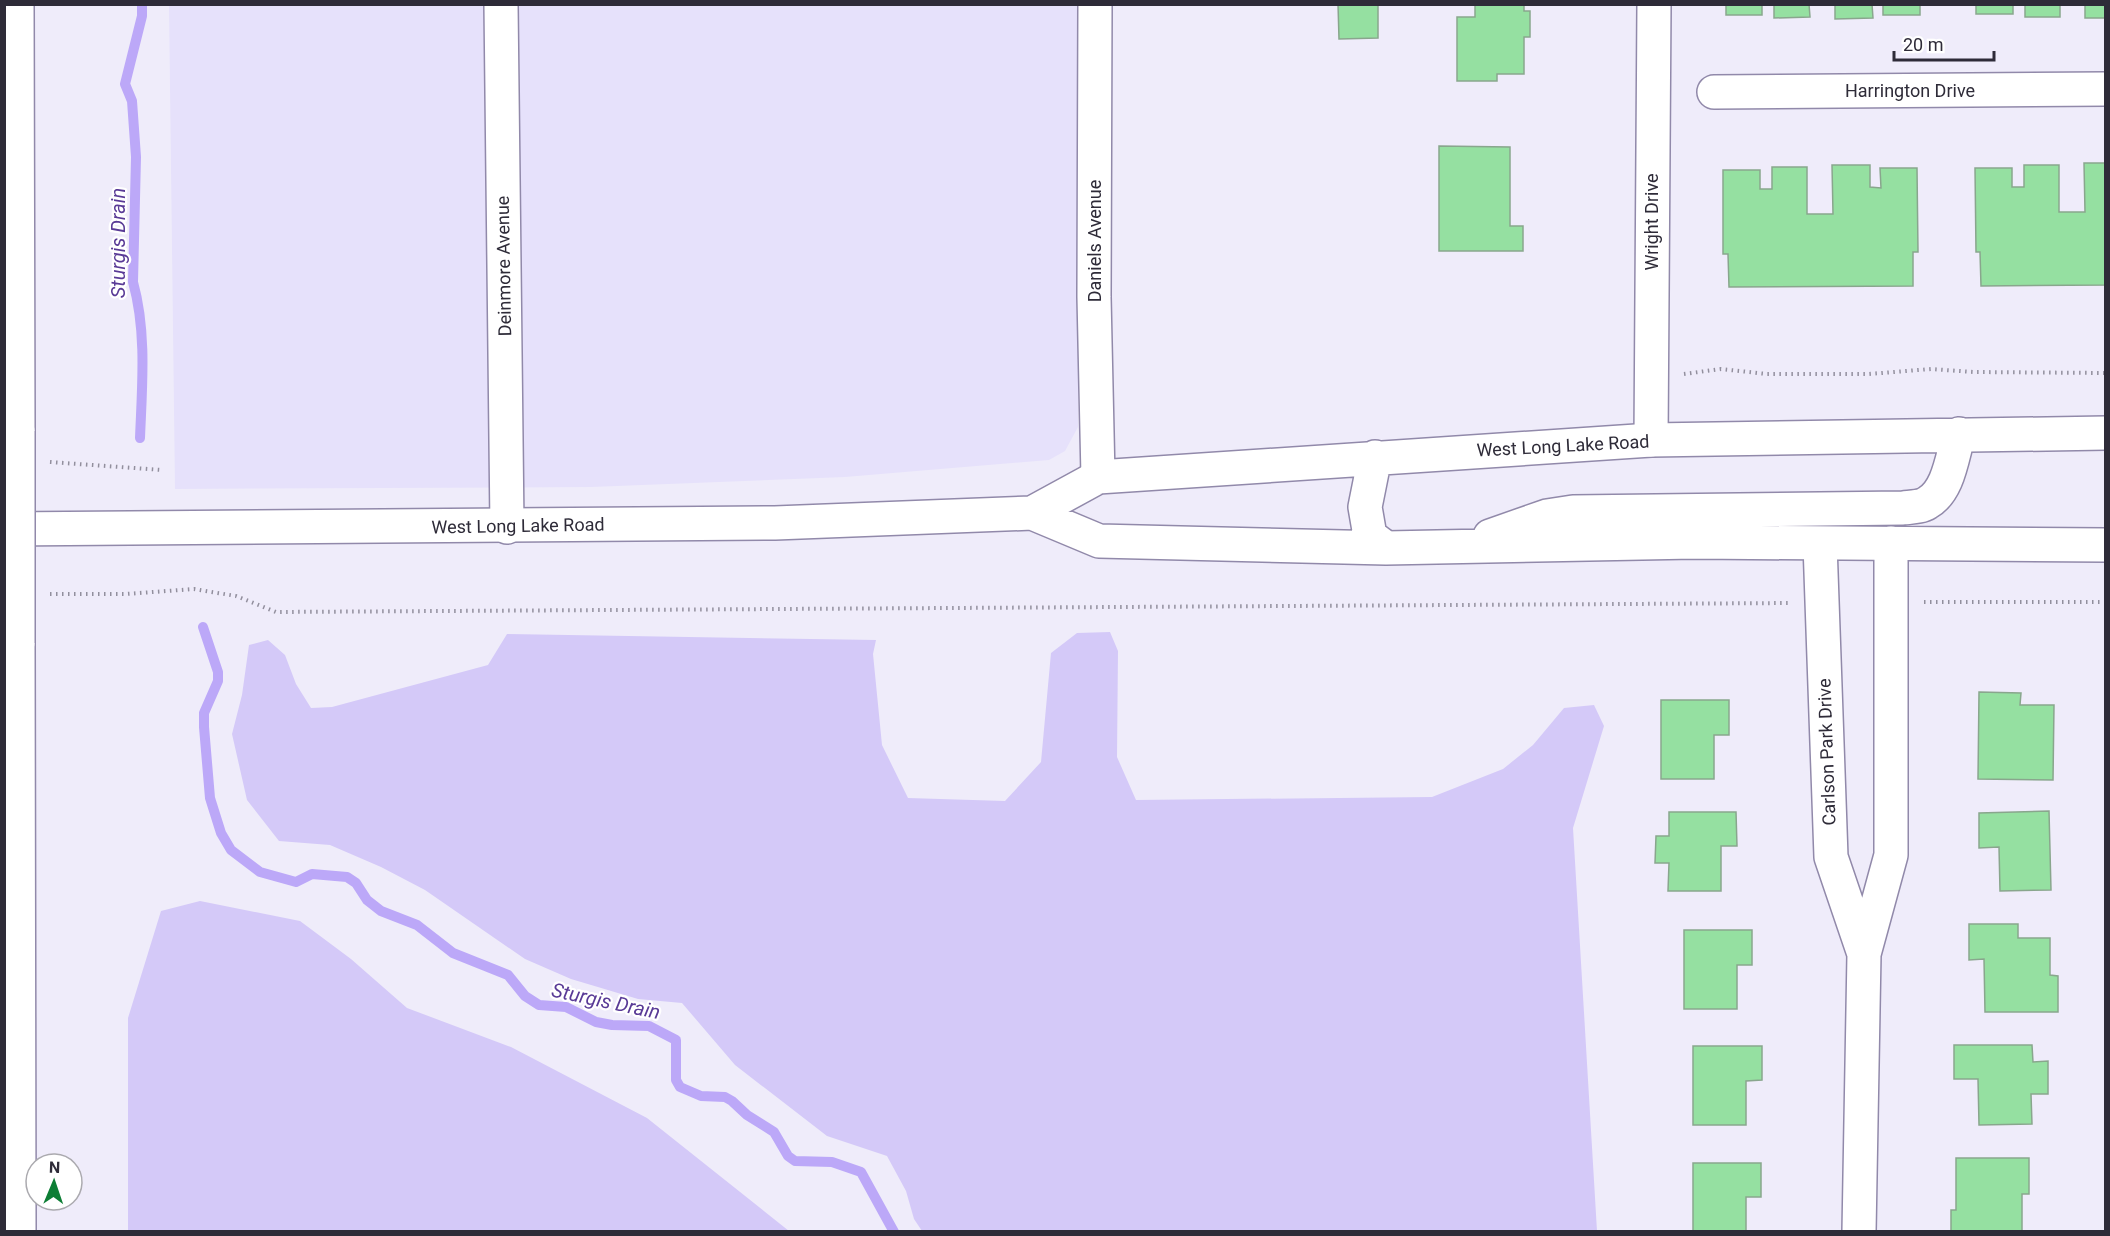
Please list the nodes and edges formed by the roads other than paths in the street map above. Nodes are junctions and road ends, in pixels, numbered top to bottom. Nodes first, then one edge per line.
1 (17, 4) edge
2 (501, 4) edge
3 (1095, 4) edge
4 (1654, 4) edge
5 (2106, 89) edge
6 (1714, 92) dead end
7 (2106, 433) edge
8 (1959, 434) junction
9 (1651, 440) junction
10 (1375, 457) junction
11 (1098, 477) junction
12 (1032, 513) junction
13 (507, 526) junction
14 (4, 529) edge
15 (1820, 543) junction
16 (1891, 543) junction
17 (2106, 544) edge
18 (1460, 546) junction
19 (1386, 548) junction
20 (1864, 954) junction
21 (20, 1232) edge
22 (1859, 1232) edge

1 - 21 main road, bridge
2 - 13 main road, Deinmore Avenue
3 - 11 main road, Daniels Avenue
4 - 9 main road, Wright Drive
5 - 6 main road, Harrington Drive
7 - 8 main road, West Long Lake Road
8 - 9 main road, West Long Lake Road
8 - 18 main road
9 - 10 main road, West Long Lake Road
10 - 11 main road, West Long Lake Road
10 - 19 main road
11 - 12 main road, West Long Lake Road
12 - 13 main road, West Long Lake Road
12 - 19 main road, West Long Lake Road
13 - 14 main road, West Long Lake Road
15 - 16 main road, West Long Lake Road
15 - 18 main road, West Long Lake Road
15 - 20 main road, Carlson Park Drive
16 - 17 main road, West Long Lake Road
16 - 20 main road, Carlson Park Drive
18 - 19 main road, West Long Lake Road
20 - 22 main road, Carlson Park Drive

